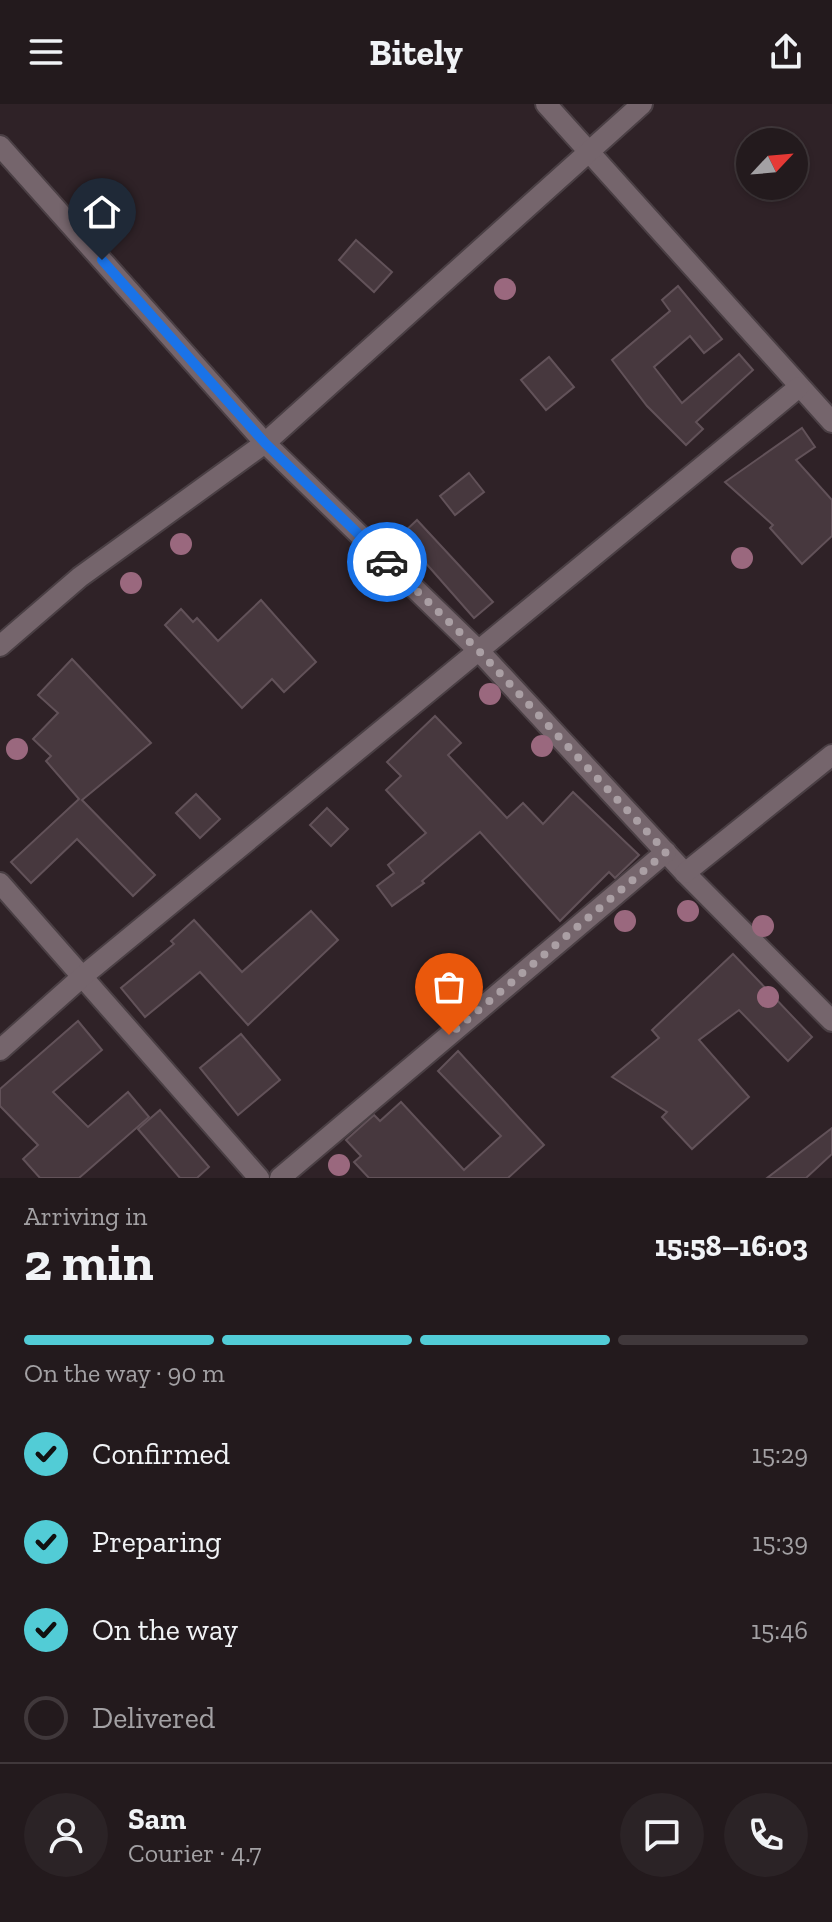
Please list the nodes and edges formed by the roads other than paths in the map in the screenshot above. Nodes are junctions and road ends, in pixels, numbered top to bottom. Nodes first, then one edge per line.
1 (546, 104) edge
2 (642, 104) edge
3 (0, 146) edge
4 (589, 151) junction
5 (799, 387) junction
6 (832, 422) edge
7 (265, 443) junction
8 (0, 646) edge
9 (480, 652) junction
10 (832, 755) edge
11 (666, 852) junction
12 (685, 873) junction
13 (0, 883) edge
14 (83, 976) junction
15 (832, 1021) edge
16 (0, 1050) edge
17 (259, 1178) edge
18 (280, 1178) edge

1 - 4 street
2 - 4 street
3 - 7 street
4 - 5 street
4 - 7 street
5 - 6 street
5 - 9 street
7 - 8 street
7 - 9 street
9 - 11 street
9 - 14 street
10 - 12 street
11 - 12 street
11 - 18 street
12 - 15 street
13 - 14 street
14 - 16 street
14 - 17 street

